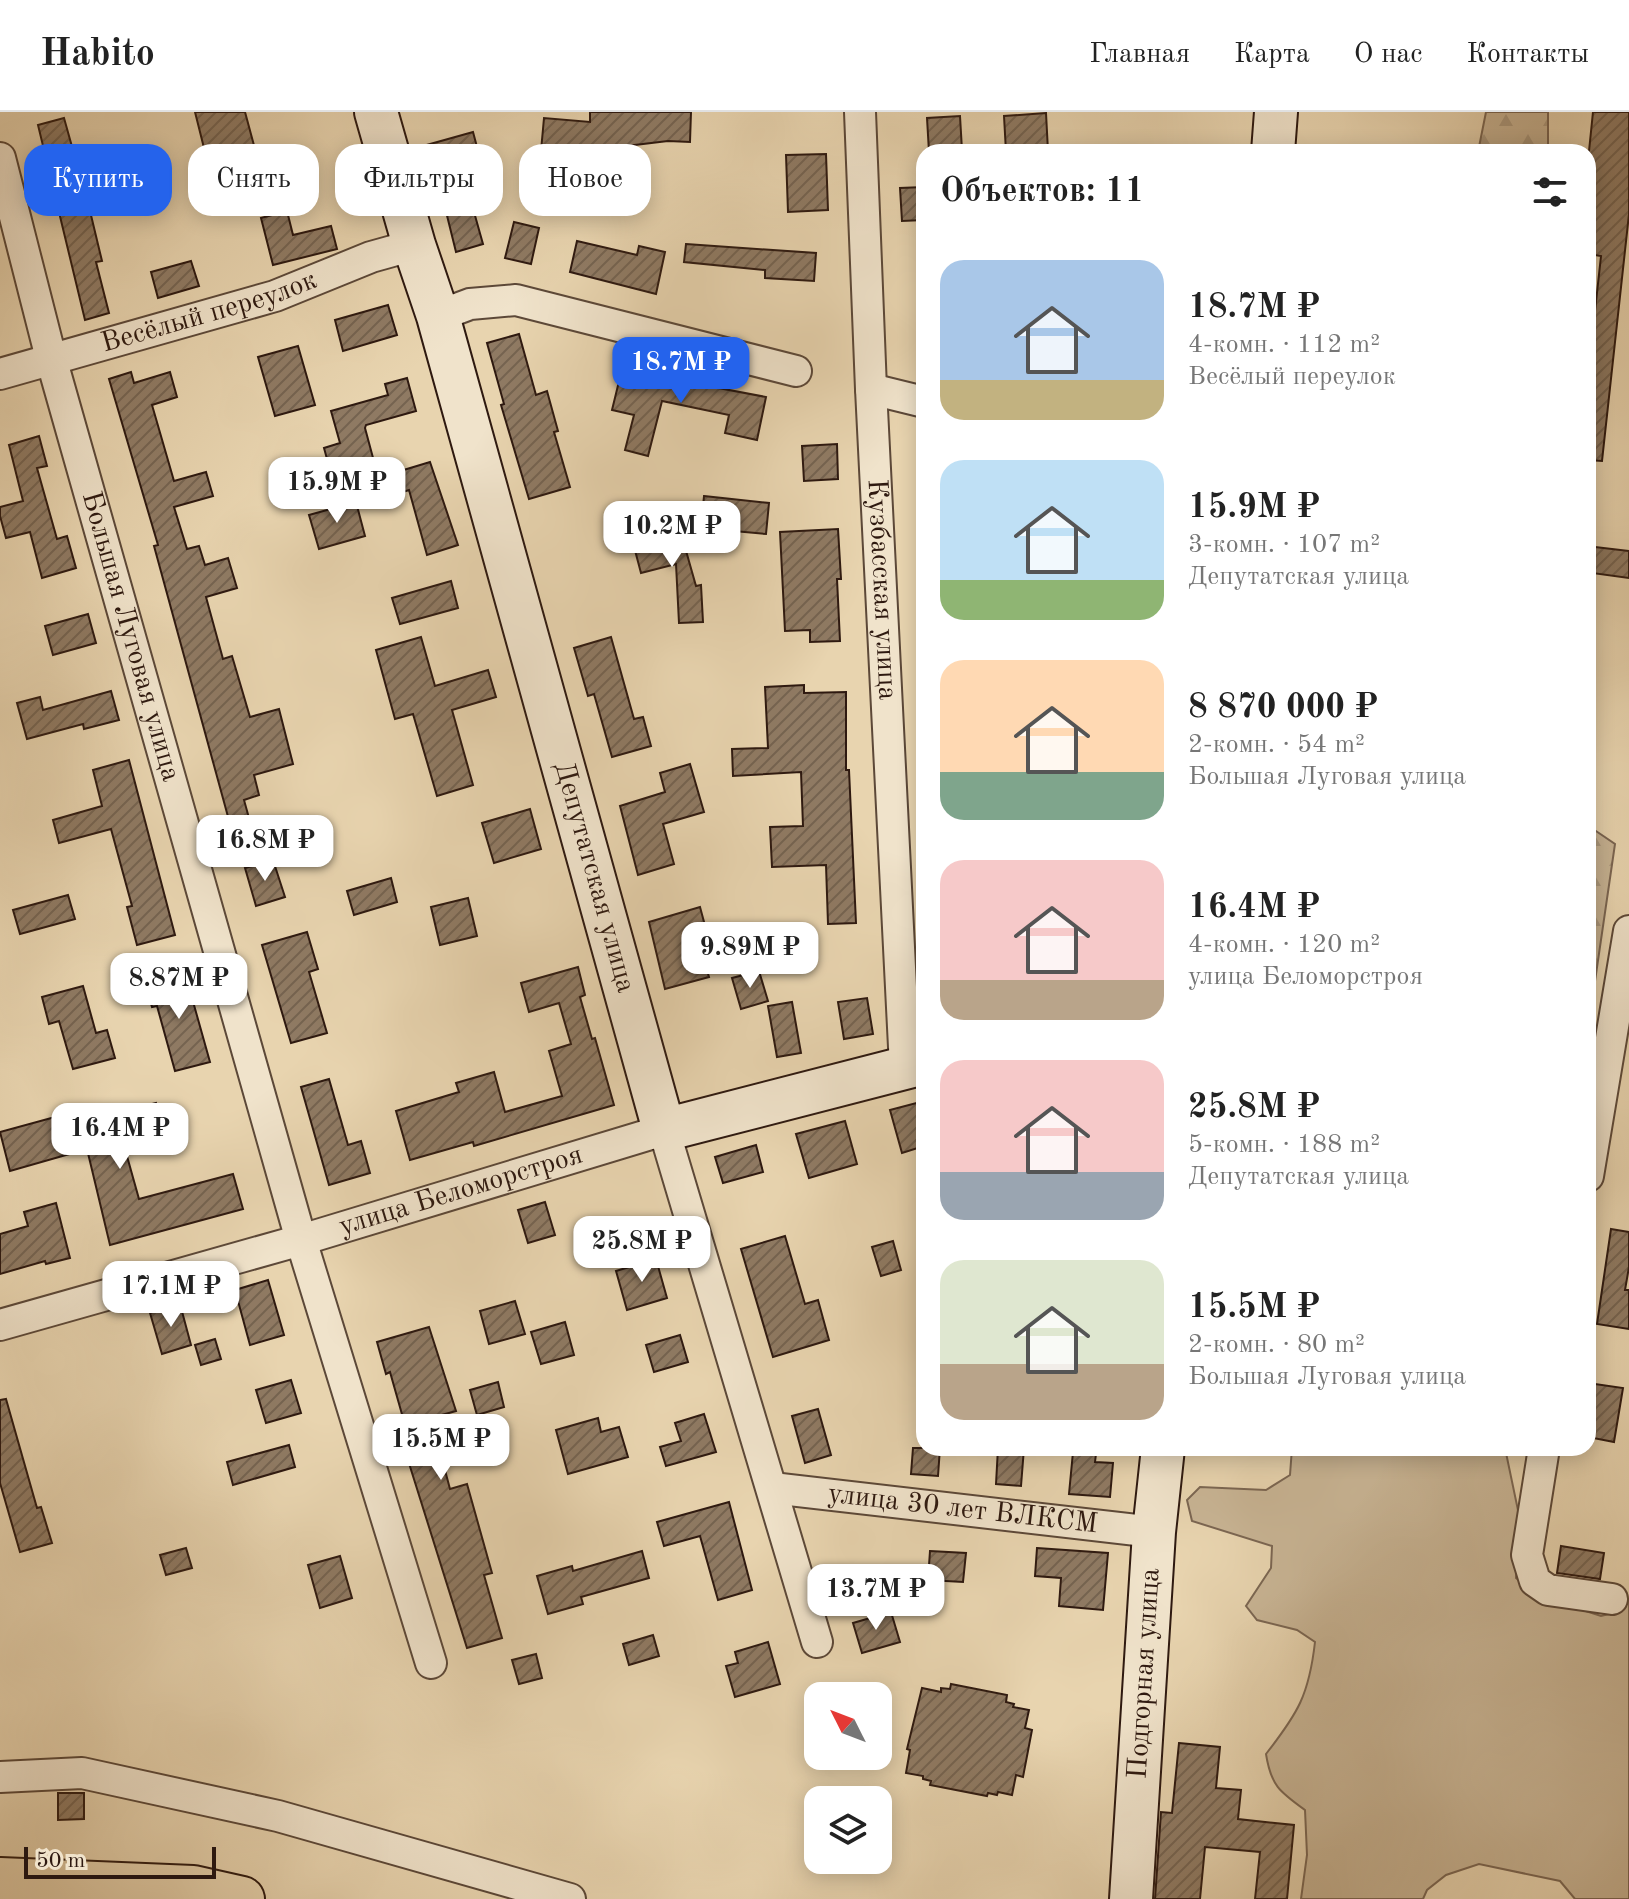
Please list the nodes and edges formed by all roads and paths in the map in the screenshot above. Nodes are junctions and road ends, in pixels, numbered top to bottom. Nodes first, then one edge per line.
1 (376, 112) edge
2 (860, 112) edge
3 (1276, 112) edge
4 (1274, 144) edge
5 (0, 158) edge
6 (414, 245) junction
7 (438, 316) junction
8 (51, 358) junction
9 (796, 371) dead end
10 (0, 374) edge
11 (871, 389) junction
12 (916, 400) edge
13 (1629, 931) edge
14 (915, 1065) edge
15 (1596, 1128) edge
16 (664, 1130) junction
17 (301, 1240) junction
18 (0, 1325) edge
19 (1162, 1456) edge
20 (1543, 1456) edge
21 (772, 1488) junction
22 (1154, 1532) junction
23 (1612, 1599) dead end
24 (817, 1642) dead end
25 (431, 1663) dead end
26 (0, 1777) edge
27 (0, 1880) edge
28 (242, 1899) edge
29 (570, 1899) edge
30 (1131, 1899) edge

1 - 6 street, Депутатская улица
2 - 11 street, Кузбасская улица
3 - 4 street
5 - 8 street, Большая Луговая улица
6 - 7 street, Депутатская улица
6 - 8 street, Весёлый переулок
7 - 9 street
7 - 16 street, Депутатская улица
8 - 10 street, Весёлый переулок
8 - 17 street, Большая Луговая улица
11 - 12 street
11 - 14 street, Кузбасская улица
13 - 15 street
14 - 16 street, улица Беломорстроя
16 - 17 street, улица Беломорстроя
16 - 21 street, Депутатская улица
17 - 18 street, улица Беломорстроя
17 - 25 street, Большая Луговая улица
19 - 22 street, Подгорная улица
20 - 23 street
21 - 22 street, улица 30 лет ВЛКСМ
21 - 24 street, Депутатская улица
22 - 30 street, Подгорная улица
26 - 29 street
27 - 28 main road

